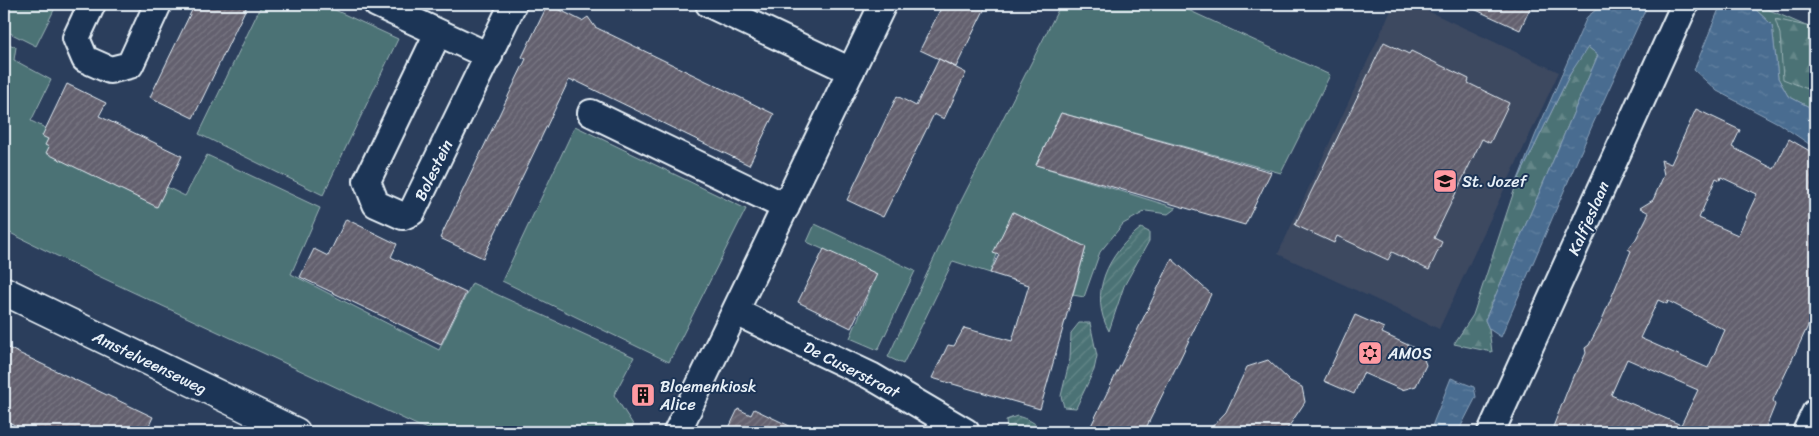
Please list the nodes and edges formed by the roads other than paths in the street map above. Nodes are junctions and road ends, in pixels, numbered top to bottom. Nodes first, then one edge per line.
1 (92, 4) edge
2 (158, 4) edge
3 (378, 4) edge
4 (513, 4) edge
5 (709, 4) edge
6 (883, 4) edge
7 (1685, 4) edge
8 (438, 32) junction
9 (489, 56) junction
10 (851, 71) junction
11 (592, 113) dead end
12 (786, 207) junction
13 (4, 291) edge
14 (736, 312) junction
15 (1815, 413) edge
16 (296, 432) edge
17 (677, 432) edge
18 (966, 432) edge
19 (1491, 432) edge
20 (1806, 432) edge

1 - 2 street
3 - 8 street
4 - 9 street, Bolestein
5 - 10 street
6 - 10 street
7 - 19 street, Kalfjeslaan
8 - 9 street
8 - 9 street, Bolestein
10 - 12 street
11 - 12 street
12 - 14 street
13 - 16 main road, Amstelveenseweg
14 - 17 street
14 - 18 street, De Cuserstraat
15 - 20 street

